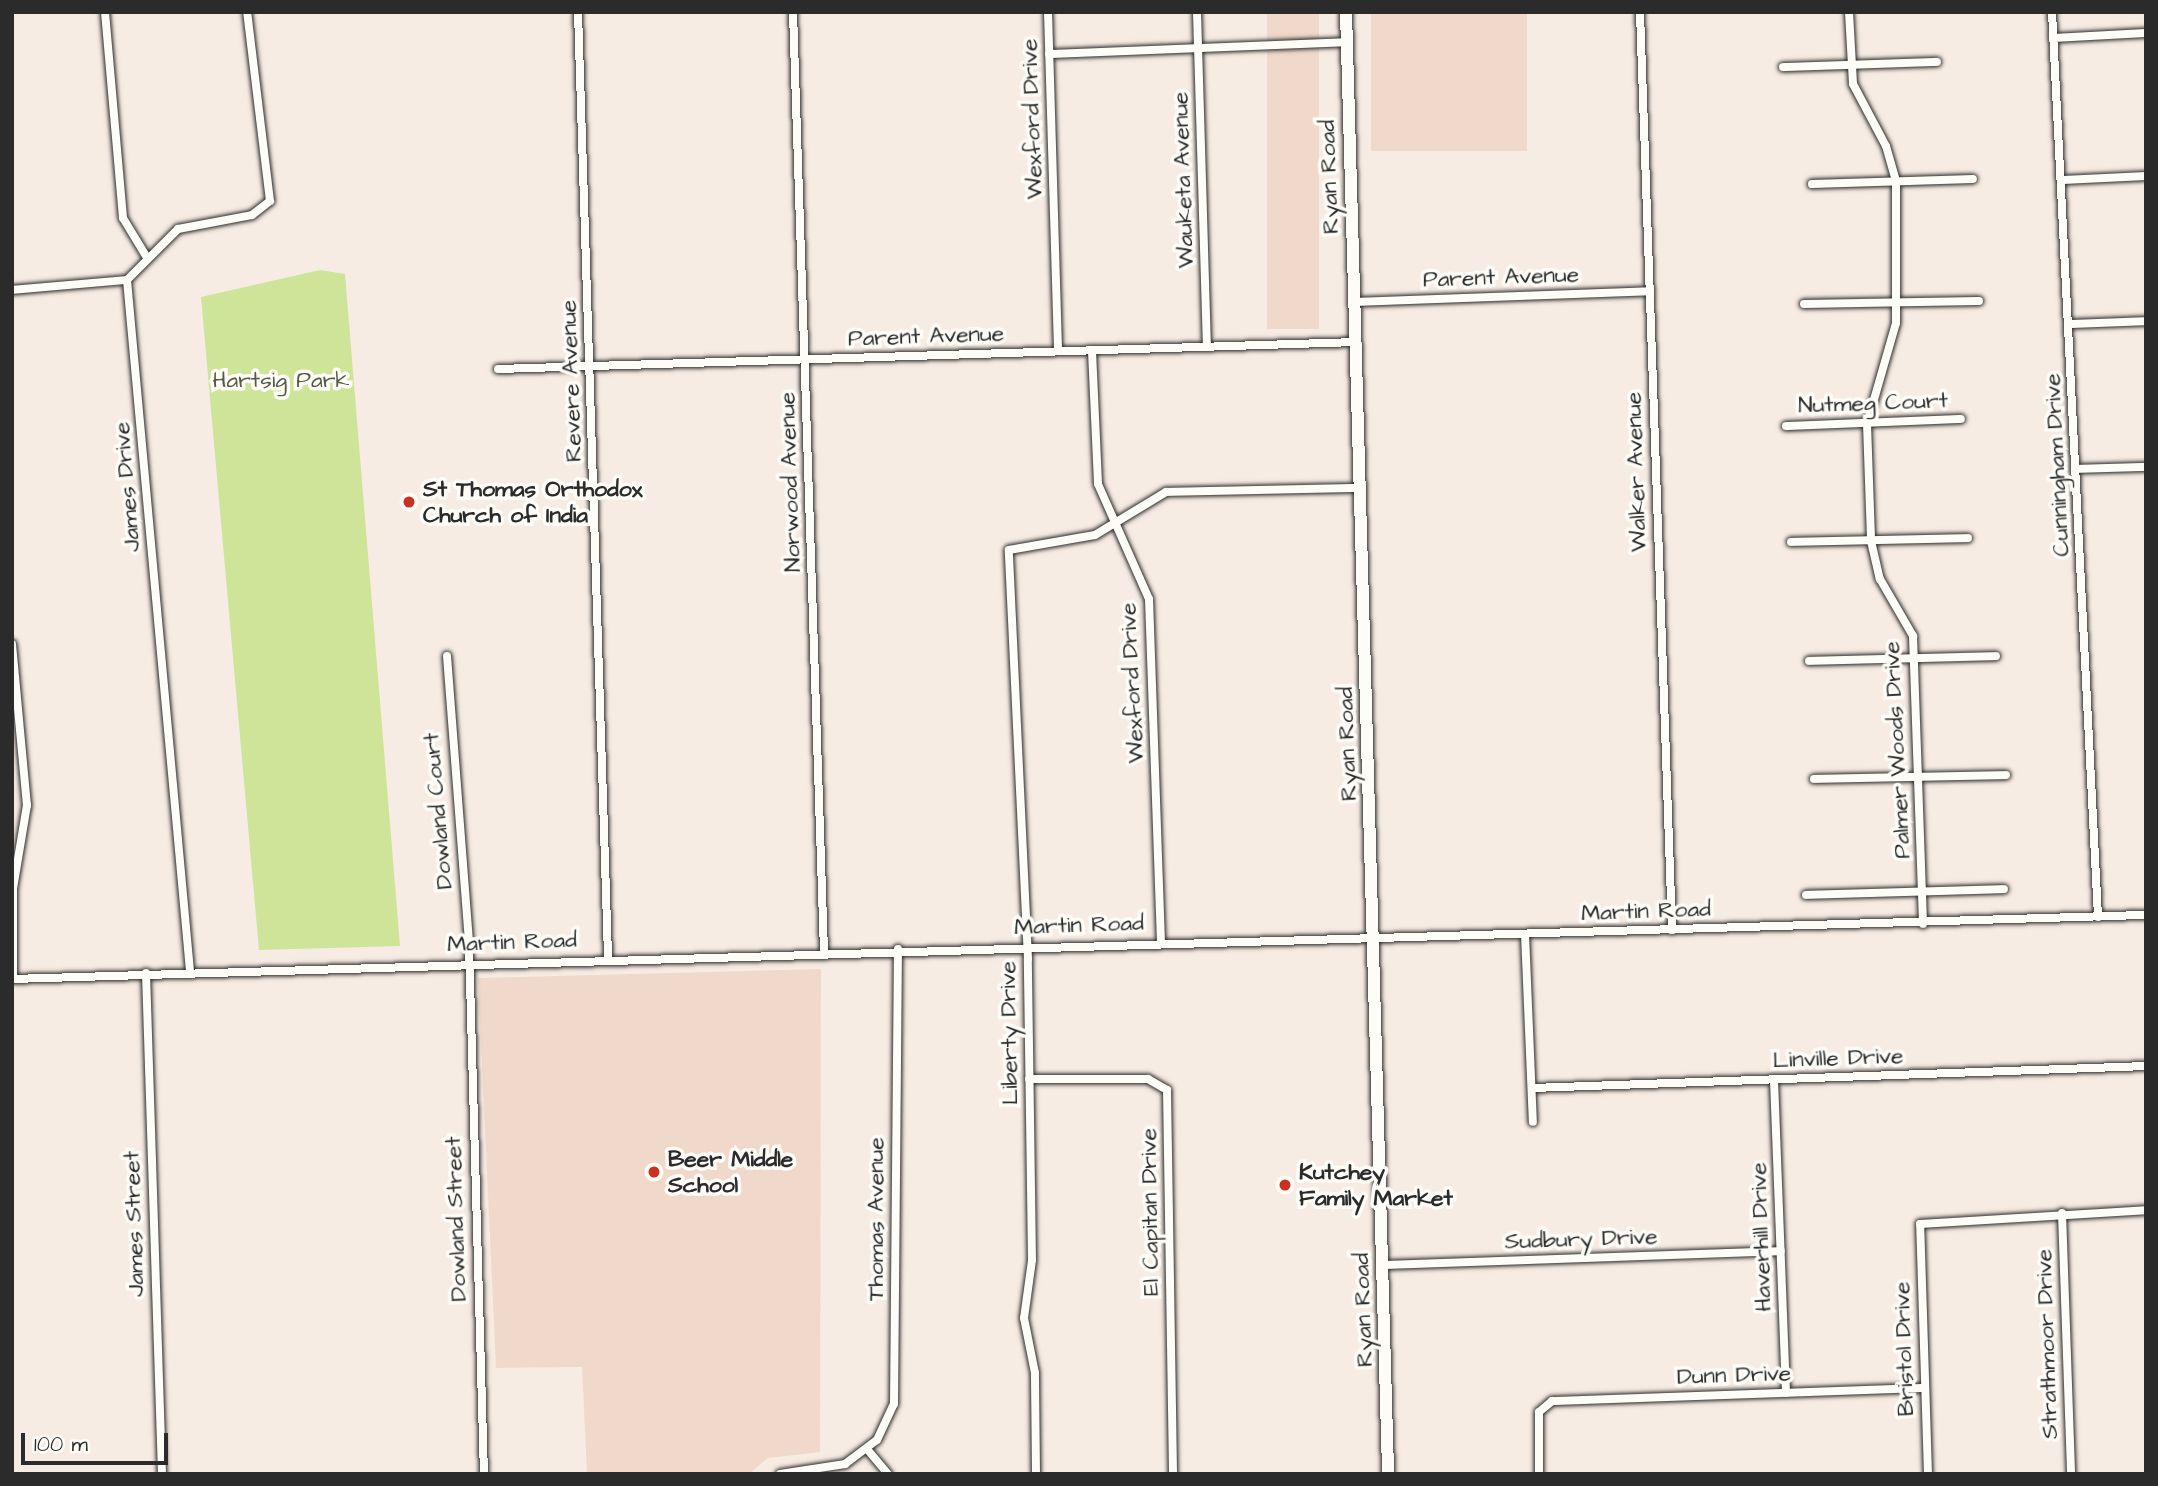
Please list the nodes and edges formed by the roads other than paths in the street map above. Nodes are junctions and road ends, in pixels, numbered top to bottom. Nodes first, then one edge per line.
1 (105, 12) edge
2 (247, 12) edge
3 (579, 12) edge
4 (793, 12) edge
5 (1048, 12) edge
6 (1197, 12) edge
7 (1346, 12) edge
8 (1640, 12) edge
9 (1849, 12) edge
10 (2052, 12) edge
11 (2146, 33) edge
12 (2053, 38) junction
13 (1347, 42) junction
14 (1199, 47) junction
15 (1049, 54) junction
16 (1937, 62) dead end
17 (1851, 65) junction
18 (1783, 67) dead end
19 (2146, 176) edge
20 (1973, 179) dead end
21 (2063, 180) junction
22 (1896, 182) junction
23 (1812, 184) dead end
24 (146, 256) junction
25 (128, 280) junction
26 (12, 290) edge
27 (1650, 291) junction
28 (1979, 301) dead end
29 (1354, 302) junction
30 (1897, 303) junction
31 (1804, 304) dead end
32 (2146, 321) edge
33 (2069, 324) junction
34 (1356, 342) junction
35 (1208, 347) junction
36 (1058, 351) junction
37 (1092, 351) junction
38 (805, 358) junction
39 (590, 366) junction
40 (498, 369) dead end
41 (1961, 419) dead end
42 (1867, 424) junction
43 (1786, 426) dead end
44 (2146, 467) edge
45 (2077, 469) junction
46 (1360, 488) junction
47 (1111, 524) junction
48 (1968, 538) dead end
49 (1871, 541) junction
50 (1791, 542) dead end
51 (12, 644) edge
52 (447, 656) dead end
53 (1996, 656) dead end
54 (1915, 659) junction
55 (1809, 661) dead end
56 (2006, 775) dead end
57 (1919, 777) junction
58 (1814, 779) dead end
59 (2004, 889) dead end
60 (1923, 892) junction
61 (1806, 895) dead end
62 (2146, 915) edge
63 (2098, 917) junction
64 (1923, 924) junction
65 (1672, 930) junction
66 (1525, 934) junction
67 (1375, 939) junction
68 (1161, 942) junction
69 (1026, 946) junction
70 (898, 949) junction
71 (824, 950) junction
72 (608, 958) junction
73 (466, 963) junction
74 (190, 971) junction
75 (146, 973) junction
76 (13, 979) edge
77 (2146, 1066) edge
78 (1029, 1079) junction
79 (1774, 1080) junction
80 (1532, 1088) junction
81 (1533, 1122) dead end
82 (2146, 1210) edge
83 (2062, 1213) junction
84 (1781, 1251) junction
85 (1382, 1265) junction
86 (1925, 1388) junction
87 (1786, 1393) junction
88 (867, 1449) junction
89 (162, 1474) edge
90 (484, 1474) edge
91 (780, 1474) edge
92 (888, 1474) edge
93 (1036, 1474) edge
94 (1173, 1474) edge
95 (1388, 1474) edge
96 (1539, 1474) edge
97 (1928, 1474) edge
98 (2071, 1474) edge

1 - 24 street
2 - 24 street
3 - 39 street, Revere Avenue
4 - 38 street, Norwood Avenue
5 - 15 street, Wexford Drive
6 - 14 street, Wauketa Avenue
7 - 13 main road, Ryan Road
8 - 27 street, Walker Avenue
9 - 17 street, Palmer Woods Drive
10 - 12 street, Cunningham Drive
11 - 12 street
12 - 21 street, Cunningham Drive
13 - 14 street
13 - 29 main road, Ryan Road
14 - 15 street
14 - 35 street, Wauketa Avenue
15 - 36 street, Wexford Drive
16 - 17 street
17 - 18 street
17 - 22 street, Palmer Woods Drive
19 - 21 street
20 - 22 street
21 - 33 street, Cunningham Drive
22 - 23 street
22 - 30 street, Palmer Woods Drive
24 - 25 street
25 - 26 street
25 - 74 street, James Drive
27 - 29 street, Parent Avenue
27 - 65 street, Walker Avenue
28 - 30 street
29 - 34 main road, Ryan Road
30 - 31 street
30 - 42 street, Palmer Woods Drive
32 - 33 street
33 - 45 street, Cunningham Drive
34 - 35 street, Parent Avenue
34 - 46 main road, Ryan Road
35 - 37 street, Parent Avenue
36 - 37 street, Parent Avenue
36 - 38 street, Parent Avenue
37 - 47 street, Wexford Drive
38 - 39 street, Parent Avenue
38 - 71 street, Norwood Avenue
39 - 40 street, Parent Avenue
39 - 72 street, Revere Avenue
41 - 42 street, Nutmeg Court
42 - 43 street, Nutmeg Court
42 - 49 street, Palmer Woods Drive
44 - 45 street
45 - 63 street, Cunningham Drive
46 - 47 street
46 - 67 main road, Ryan Road
47 - 68 street, Wexford Drive
47 - 69 street, Liberty Drive
48 - 49 street
49 - 50 street
49 - 54 street, Palmer Woods Drive
51 - 76 street
52 - 73 street, Dowland Court
53 - 54 street
54 - 55 street
54 - 57 street, Palmer Woods Drive
56 - 57 street
57 - 58 street
57 - 60 street, Palmer Woods Drive
59 - 60 street
60 - 61 street
60 - 64 street, Palmer Woods Drive
62 - 63 street, Martin Road
63 - 64 street, Martin Road
64 - 65 street, Martin Road
65 - 66 street, Martin Road
66 - 67 street, Martin Road
66 - 80 street
67 - 68 street, Martin Road
67 - 85 main road, Ryan Road
68 - 69 street, Martin Road
69 - 70 street, Martin Road
69 - 78 street, Liberty Drive
70 - 71 street, Martin Road
70 - 88 street, Thomas Avenue
71 - 72 street, Martin Road
72 - 73 street, Martin Road
73 - 74 street, Martin Road
73 - 90 street, Dowland Street
74 - 75 street, Martin Road
75 - 76 street, Martin Road
75 - 89 street, James Street
77 - 79 street, Linville Drive
78 - 93 street, Liberty Drive
78 - 94 street, El Capitan Drive
79 - 80 street, Linville Drive
79 - 84 street, Haverhill Drive
80 - 81 street
82 - 83 street
83 - 86 street, Bristol Drive
83 - 98 street, Strathmoor Drive
84 - 85 street, Sudbury Drive
84 - 87 street, Haverhill Drive
85 - 95 main road, Ryan Road
86 - 87 street, Dunn Drive
86 - 97 street, Bristol Drive
87 - 96 street, Dunn Drive
88 - 91 street
88 - 92 street

